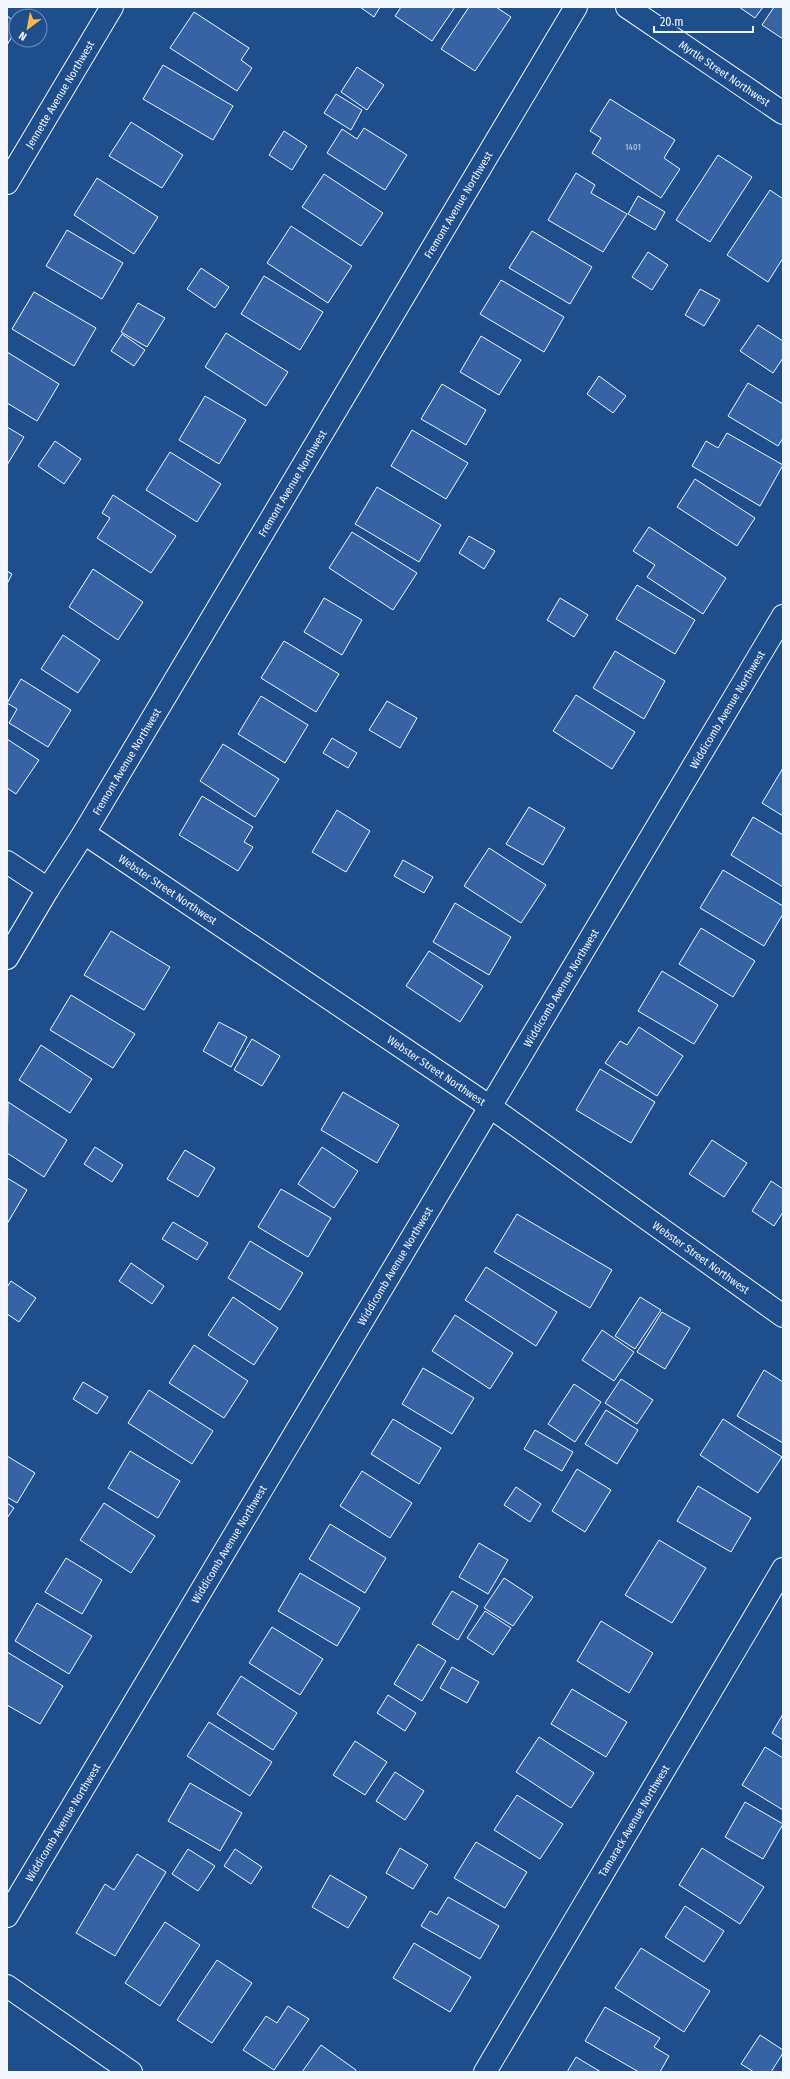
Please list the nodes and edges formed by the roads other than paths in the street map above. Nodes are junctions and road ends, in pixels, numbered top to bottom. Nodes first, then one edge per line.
1 (112, 7) edge
2 (576, 7) edge
3 (627, 7) edge
4 (783, 113) edge
5 (7, 183) edge
6 (783, 616) edge
7 (84, 833) junction
8 (7, 862) edge
9 (48, 889) junction
10 (7, 958) edge
11 (489, 1106) junction
12 (783, 1316) edge
13 (783, 1569) edge
14 (7, 1916) edge
15 (7, 1986) edge
16 (131, 2072) edge
17 (485, 2072) edge

1 - 5 street, Jennette Avenue Northwest
2 - 7 street, Fremont Avenue Northwest
3 - 4 street, Myrtle Street Northwest
6 - 11 street, Widdicomb Avenue Northwest
7 - 9 street, Fremont Avenue Northwest
7 - 11 street, Webster Street Northwest
8 - 9 street
9 - 10 street, Fremont Avenue Northwest
11 - 12 street, Webster Street Northwest
11 - 14 street, Widdicomb Avenue Northwest
13 - 17 street, Tamarack Avenue Northwest
15 - 16 street

